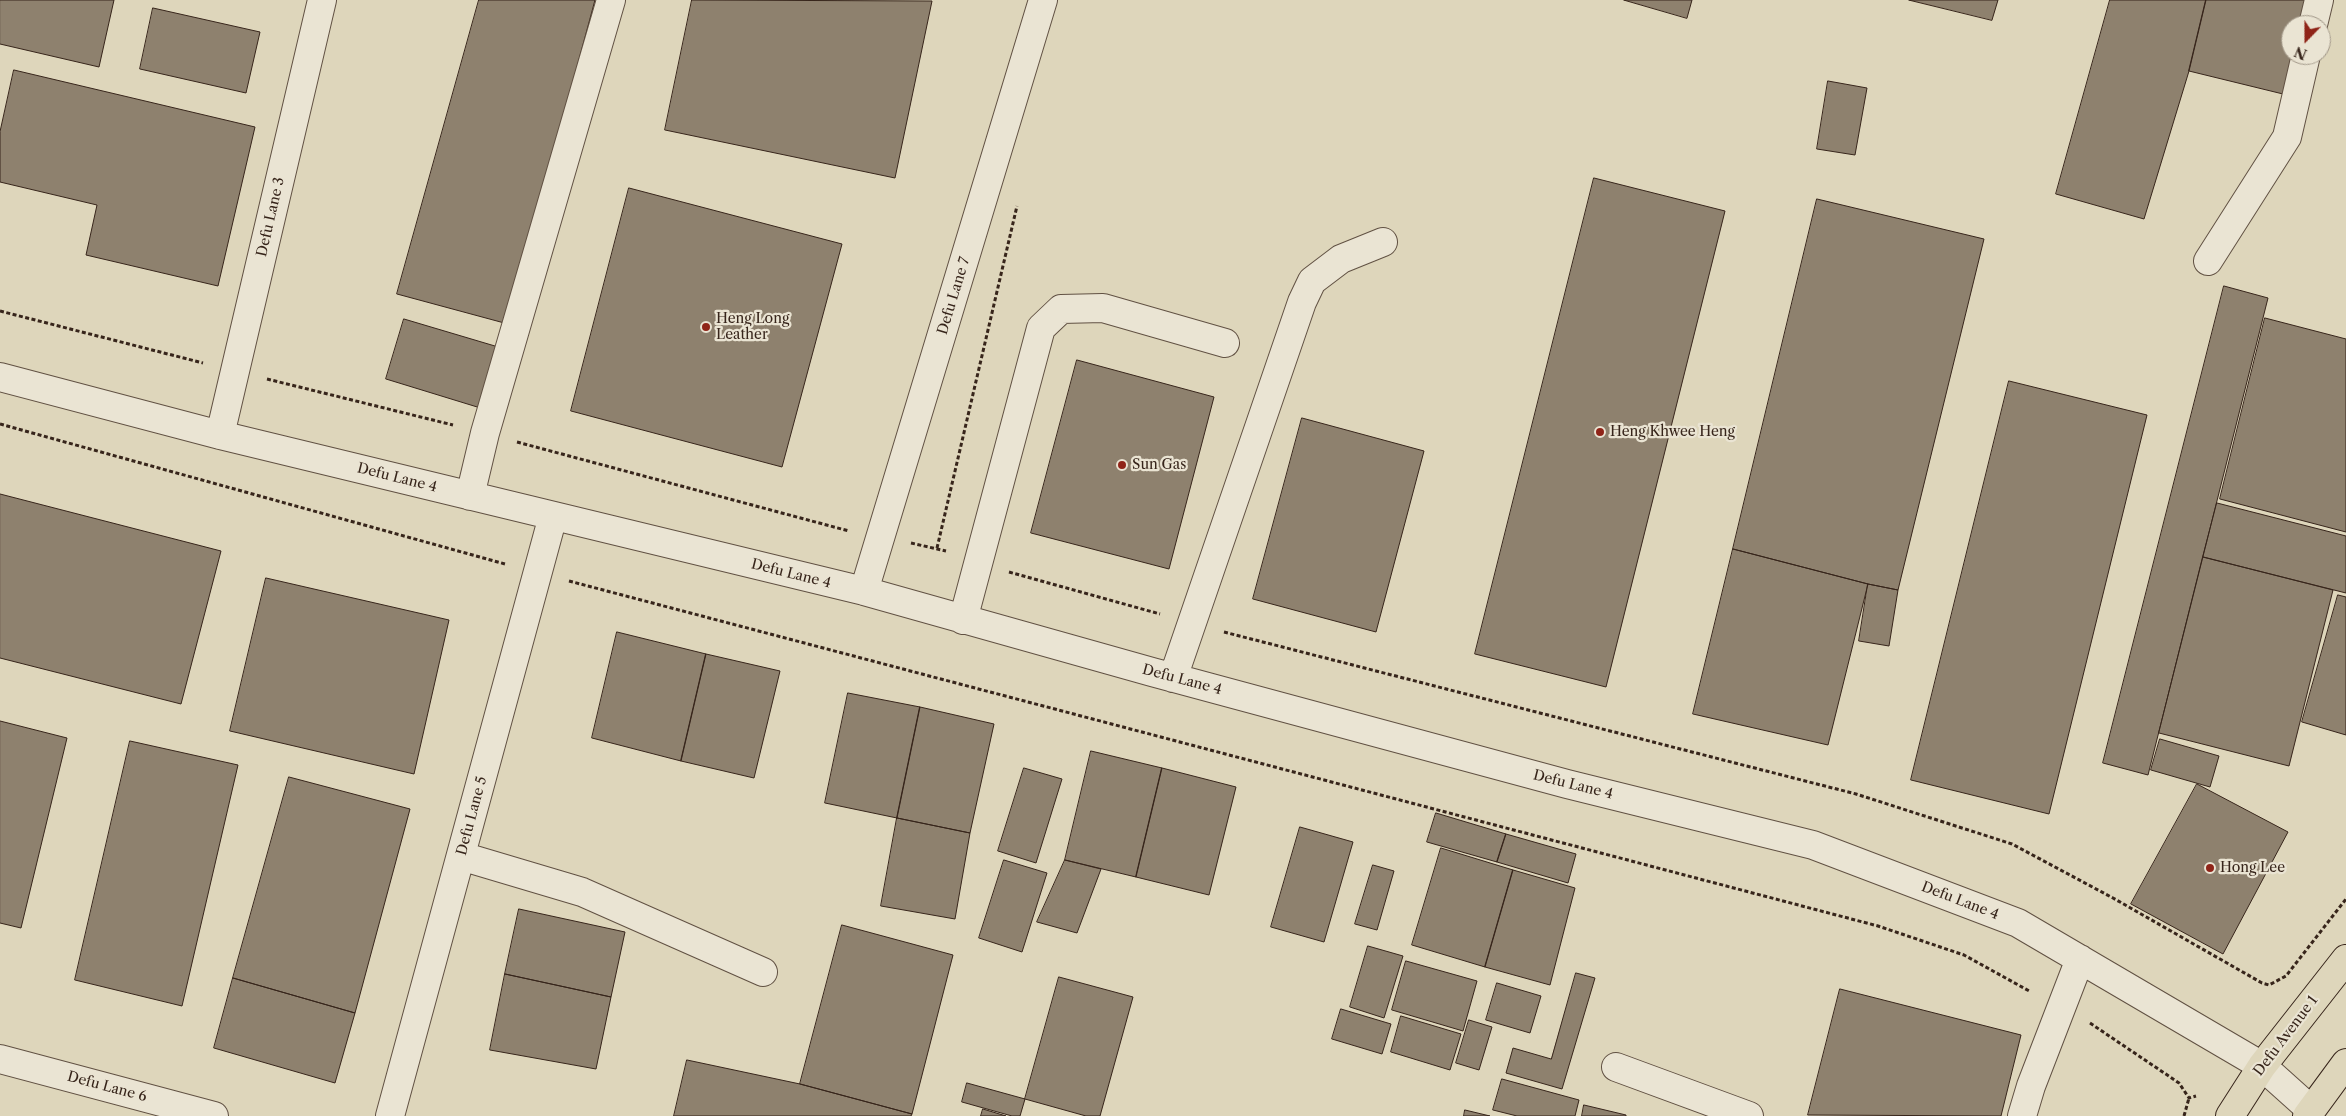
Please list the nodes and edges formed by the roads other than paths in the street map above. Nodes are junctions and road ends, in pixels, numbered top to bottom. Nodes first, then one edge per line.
1 (322, 0) edge
2 (611, 0) edge
3 (1043, 0) edge
4 (2319, 0) edge
5 (2315, 15) edge
6 (2304, 65) edge
7 (1383, 242) dead end
8 (2208, 261) dead end
9 (1225, 343) dead end
10 (0, 377) edge
11 (220, 435) junction
12 (470, 496) junction
13 (553, 516) junction
14 (864, 592) junction
15 (963, 620) junction
16 (1173, 678) junction
17 (461, 856) junction
18 (2346, 959) edge
19 (2080, 960) junction
20 (763, 972) dead end
21 (0, 1059) edge
22 (2346, 1063) edge
23 (2262, 1066) junction
24 (1616, 1067) dead end
25 (2309, 1113) edge
26 (214, 1116) edge
27 (390, 1116) edge
28 (1749, 1116) edge
29 (2022, 1116) edge
30 (2230, 1116) edge

1 - 11 street, Defu Lane 3
2 - 12 street
3 - 14 street, Defu Lane 7
4 - 5 street
6 - 8 street
7 - 16 street
9 - 15 street
10 - 11 street, Defu Lane 4
11 - 12 street, Defu Lane 4
12 - 13 street, Defu Lane 4
13 - 14 street, Defu Lane 4
13 - 17 street, Defu Lane 5
14 - 15 street, Defu Lane 4
15 - 16 street, Defu Lane 4
16 - 19 street, Defu Lane 4
17 - 20 street
17 - 27 street, Defu Lane 5
18 - 23 main road, Defu Avenue 1
19 - 23 street, Defu Lane 4
19 - 29 street
21 - 26 street, Defu Lane 6
22 - 25 main road
23 - 25 street, Defu Lane 4
23 - 30 main road, Defu Avenue 1
24 - 28 street

